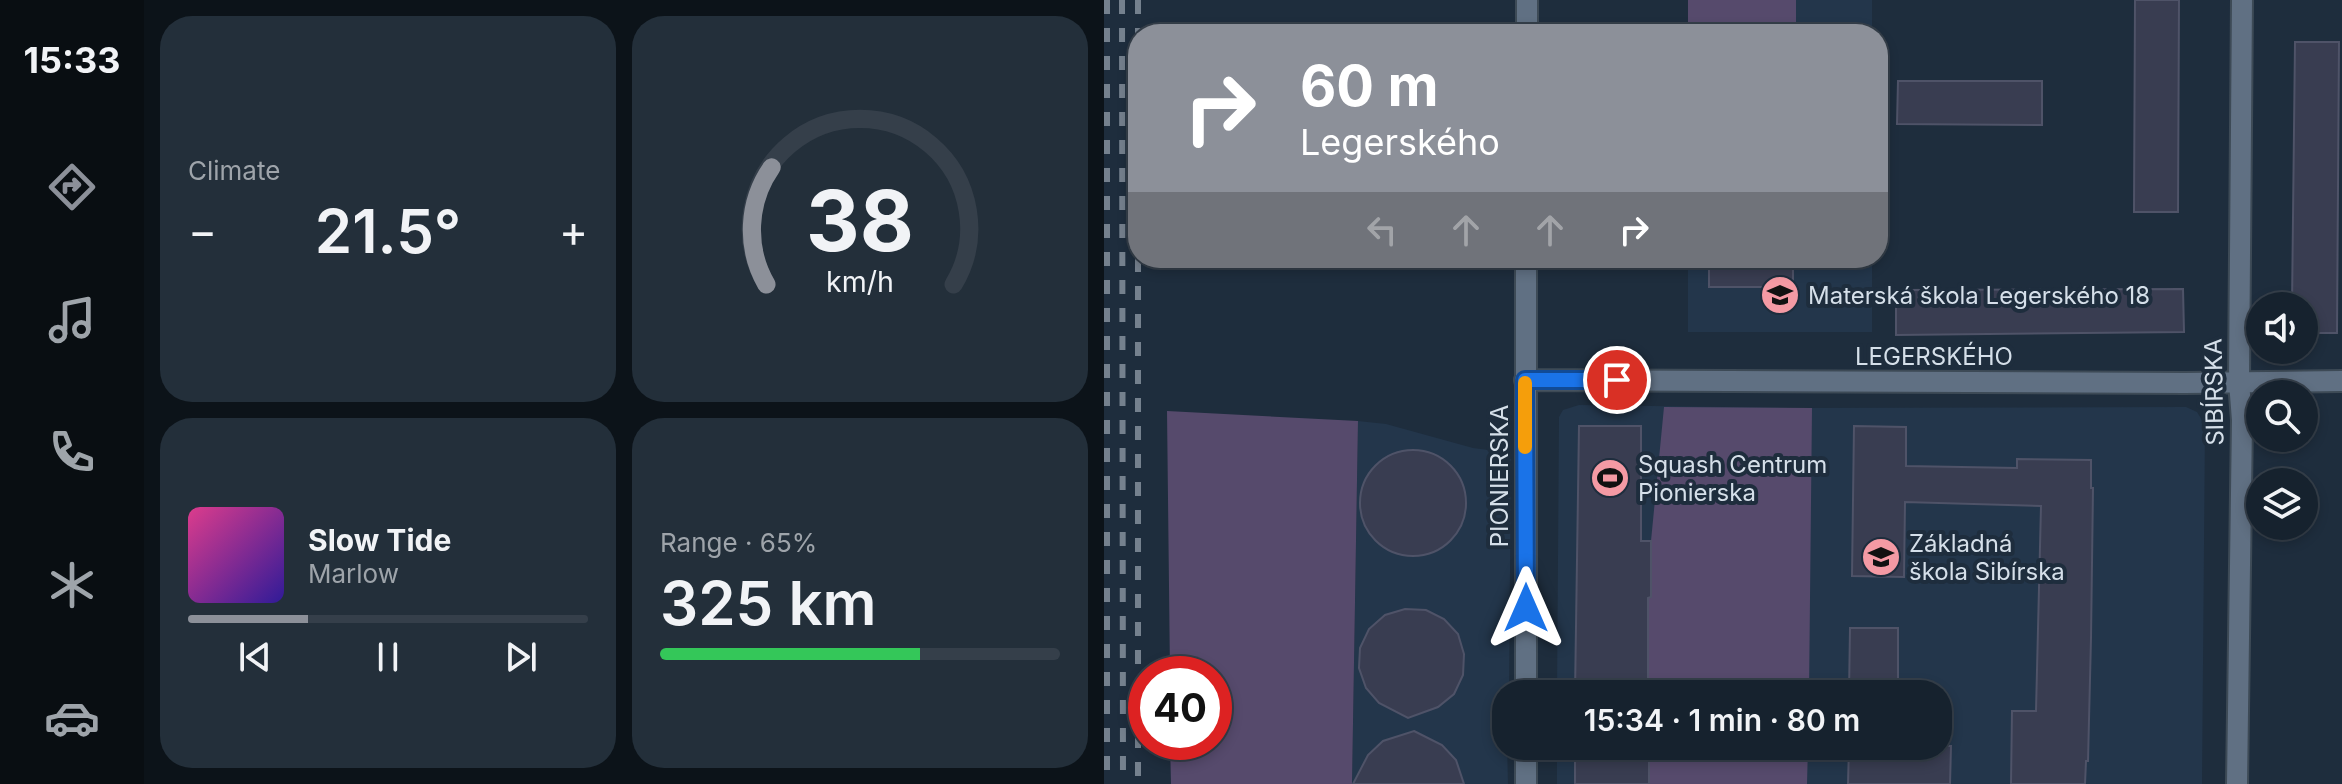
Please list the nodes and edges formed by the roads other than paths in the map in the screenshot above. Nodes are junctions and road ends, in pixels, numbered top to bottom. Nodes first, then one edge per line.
1 (1527, 0) edge
2 (2242, 0) edge
3 (1527, 24) edge
4 (1526, 268) edge
5 (1525, 380) junction
6 (2342, 381) edge
7 (2239, 382) junction
8 (1526, 680) edge
9 (1526, 760) edge
10 (1526, 784) edge
11 (2237, 784) edge

1 - 3 street
2 - 7 street, SIBÍRSKA
4 - 5 street, PIONIERSKA
5 - 7 street, LEGERSKÉHO
5 - 8 street, PIONIERSKA
6 - 7 street, LEGERSKÉHO
7 - 11 street, SIBÍRSKA
9 - 10 street

